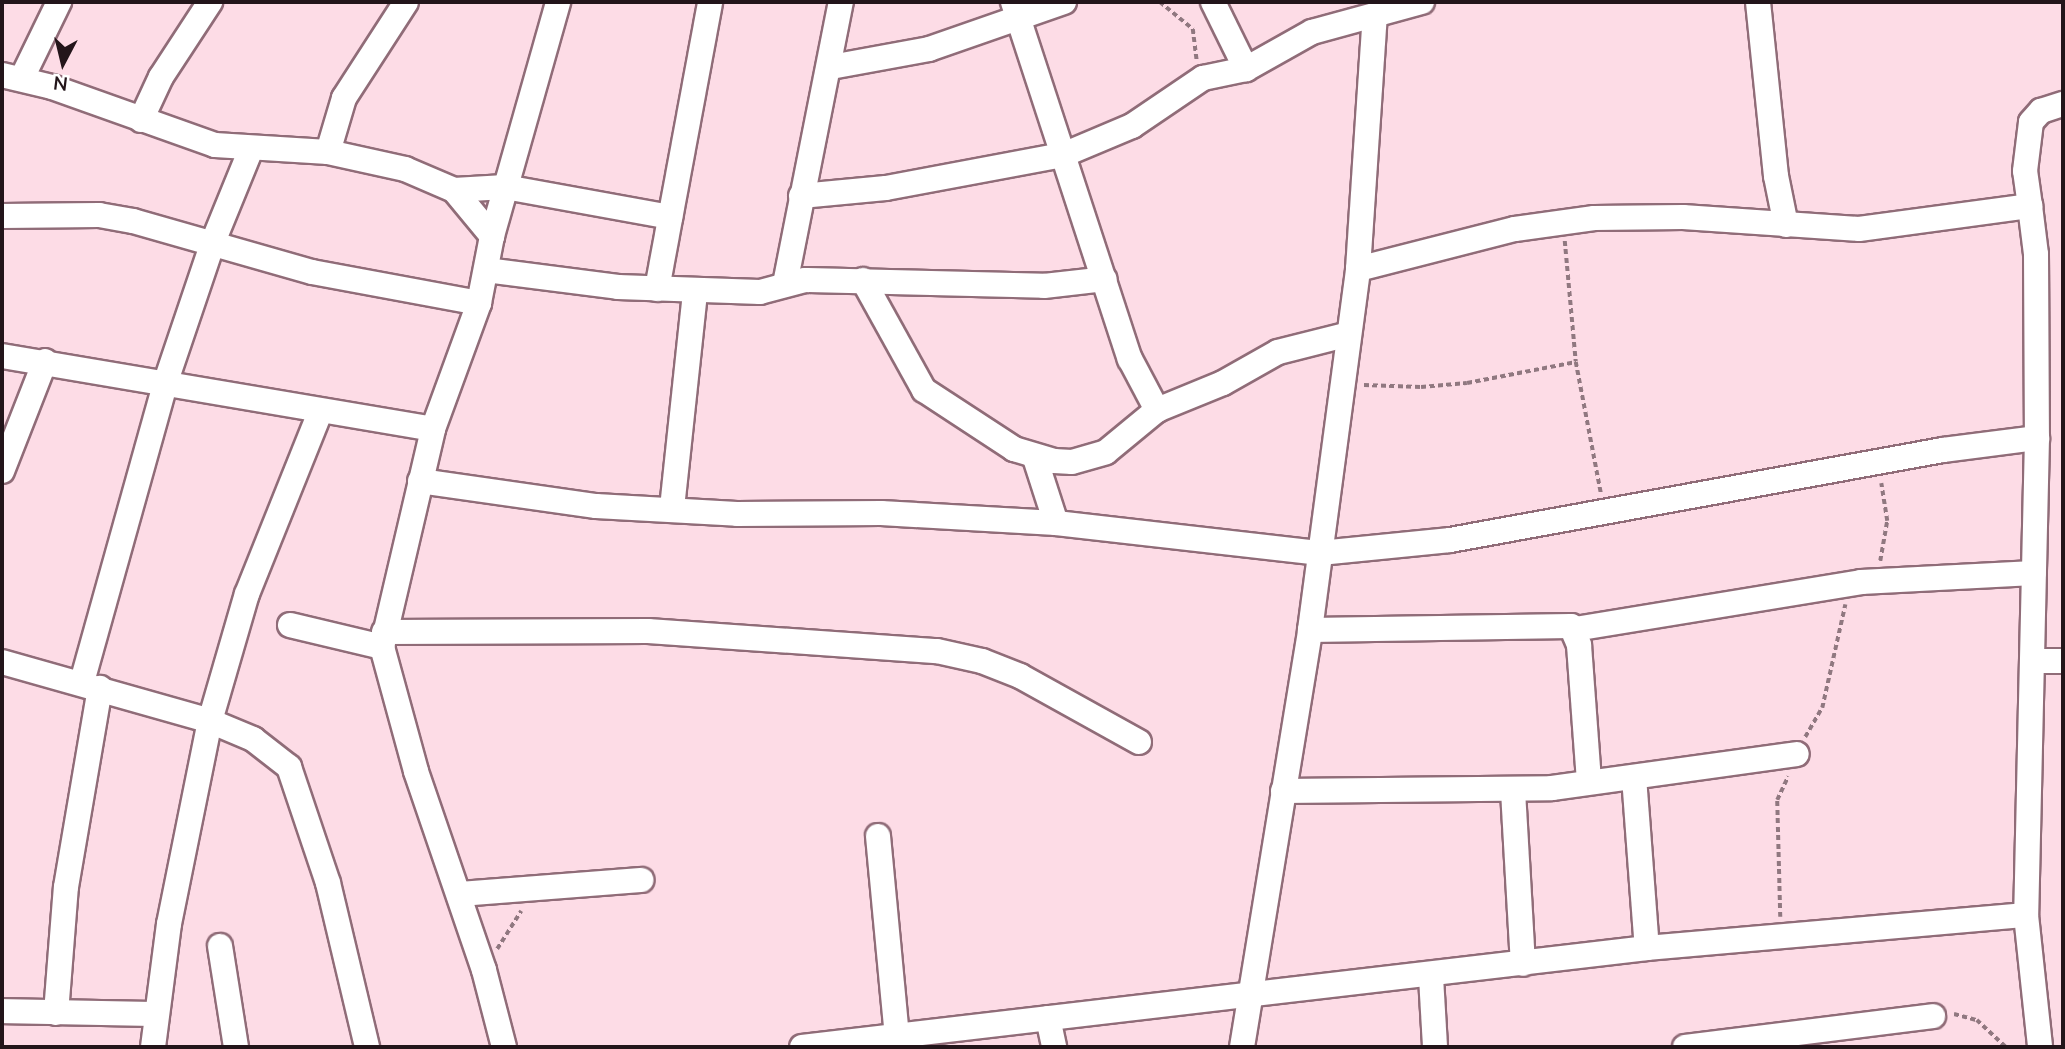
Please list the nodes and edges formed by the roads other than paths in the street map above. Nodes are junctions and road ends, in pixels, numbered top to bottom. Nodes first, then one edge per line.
1 (59, 2) edge
2 (210, 2) edge
3 (406, 2) edge
4 (558, 2) edge
5 (710, 2) edge
6 (841, 2) edge
7 (1064, 2) edge
8 (1213, 2) edge
9 (1422, 2) edge
10 (1758, 2) edge
11 (1016, 11) edge
12 (1376, 16) junction
13 (831, 67) junction
14 (1246, 69) junction
15 (12, 77) edge
16 (2063, 104) edge
17 (141, 120) junction
18 (251, 149) junction
19 (328, 152) junction
20 (1063, 155) junction
21 (505, 187) junction
22 (454, 190) junction
23 (801, 196) junction
24 (2031, 206) junction
25 (2, 216) edge
26 (670, 217) junction
27 (1786, 225) junction
28 (492, 236) junction
29 (213, 242) junction
30 (1358, 269) junction
31 (486, 270) junction
32 (1105, 279) junction
33 (863, 280) junction
34 (785, 284) junction
35 (657, 289) junction
36 (695, 291) junction
37 (479, 303) junction
38 (1349, 334) junction
39 (2, 356) edge
40 (45, 361) junction
41 (165, 384) junction
42 (1157, 410) junction
43 (320, 412) junction
44 (433, 429) junction
45 (2037, 438) junction
46 (1035, 458) junction
47 (2, 471) edge
48 (420, 481) junction
49 (672, 508) junction
50 (1056, 523) junction
51 (1320, 553) junction
52 (2034, 573) junction
53 (290, 625) dead end
54 (1575, 629) junction
55 (1310, 630) junction
56 (384, 639) junction
57 (2032, 661) junction
58 (2063, 661) edge
59 (2, 662) edge
60 (91, 685) junction
61 (210, 721) junction
62 (1139, 742) dead end
63 (1797, 754) road end
64 (1634, 777) junction
65 (1589, 780) junction
66 (1283, 791) junction
67 (1513, 791) junction
68 (878, 836) dead end
69 (641, 880) dead end
70 (459, 894) junction
71 (2026, 915) junction
72 (220, 946) dead end
73 (1647, 948) junction
74 (1523, 964) junction
75 (1431, 976) junction
76 (1249, 992) junction
77 (2, 1011) edge
78 (56, 1013) junction
79 (154, 1014) junction
80 (1933, 1016) road end
81 (1048, 1018) junction
82 (908, 1039) edge
83 (153, 1047) edge
84 (236, 1047) edge
85 (367, 1047) edge
86 (503, 1047) edge
87 (802, 1047) edge
88 (1054, 1047) edge
89 (1242, 1047) edge
90 (1435, 1047) edge
91 (1685, 1047) edge
92 (2040, 1047) edge

1 - 15 street
2 - 17 street
3 - 19 street
4 - 21 street
5 - 26 street
6 - 13 street
7 - 11 street
8 - 14 street
9 - 12 street
10 - 27 street
11 - 13 street
11 - 20 street
12 - 14 street
12 - 30 street
13 - 23 street
14 - 20 street
15 - 17 street
16 - 24 street
17 - 18 street
18 - 19 street
18 - 29 street
19 - 22 street
20 - 23 street
20 - 32 street
21 - 22 street
21 - 26 street
21 - 28 street
22 - 28 street
23 - 34 street
24 - 27 street
24 - 45 street
25 - 29 street
26 - 35 street
27 - 30 street
28 - 31 street
29 - 37 street
29 - 41 street
30 - 38 street
31 - 35 street
31 - 37 street
32 - 33 street
32 - 42 street
33 - 34 street
33 - 46 street
34 - 36 street
35 - 36 street
36 - 49 street
37 - 44 street
38 - 42 street
38 - 51 street
39 - 40 street
40 - 41 street
40 - 47 street
41 - 43 street
41 - 60 street
42 - 46 street
43 - 44 street
43 - 61 street
44 - 48 street
45 - 51 street
45 - 52 street
46 - 50 street
48 - 49 street
48 - 56 street
49 - 50 street
50 - 51 street
51 - 55 street
52 - 54 street
52 - 57 street
53 - 56 street
54 - 55 street
54 - 65 street
55 - 66 street
56 - 62 street
56 - 70 street
57 - 58 street
57 - 71 street
59 - 60 street
60 - 61 street
60 - 78 street
61 - 79 street
61 - 85 street
63 - 64 street
64 - 65 street
64 - 73 street
65 - 67 street
66 - 67 street
66 - 76 street
67 - 74 street
68 - 82 street
69 - 70 street
70 - 86 street
71 - 73 street
71 - 92 street
72 - 84 street
73 - 74 street
74 - 75 street
75 - 76 street
75 - 90 street
76 - 81 street
76 - 89 street
77 - 78 street
78 - 79 street
79 - 83 street
80 - 91 street
81 - 82 street
81 - 88 street
82 - 87 street

